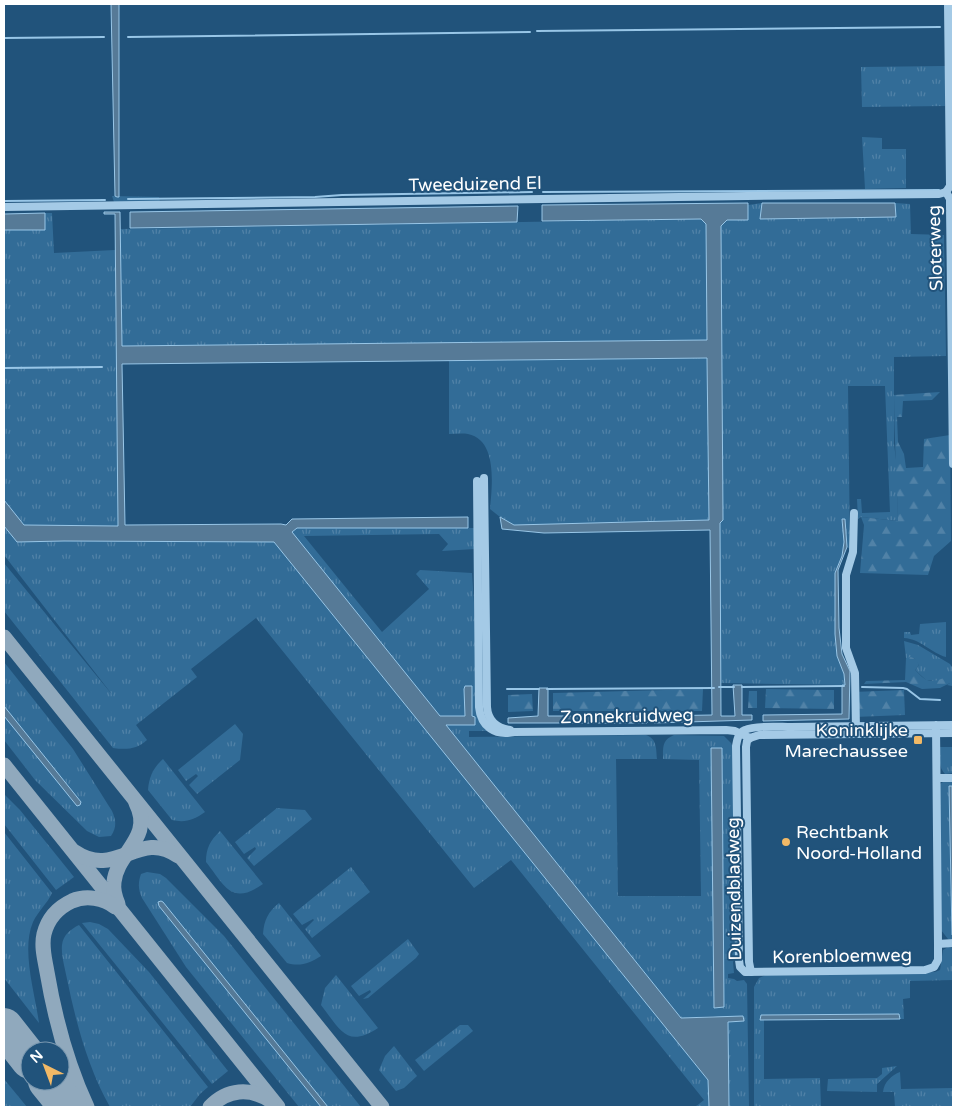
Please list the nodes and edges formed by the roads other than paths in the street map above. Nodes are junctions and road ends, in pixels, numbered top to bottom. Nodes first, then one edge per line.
1 (948, 4) edge
2 (946, 192) junction
3 (4, 207) edge
4 (953, 464) edge
5 (481, 480) dead end
6 (854, 513) dead end
7 (953, 725) edge
8 (936, 729) junction
9 (856, 730) junction
10 (740, 733) junction
11 (953, 733) edge
12 (750, 738) junction
13 (937, 778) junction
14 (953, 778) edge
15 (953, 943) edge
16 (938, 944) junction
17 (751, 972) junction

1 - 2 street, Sloterweg
2 - 3 street, Tweeduizend El
2 - 4 street, Sloterweg
5 - 10 street, Zonnekruidweg
6 - 9 street
7 - 8 street, Zonnekruidweg
8 - 9 street, Zonnekruidweg
8 - 11 street, Zonnekruidweg
8 - 13 street
9 - 10 street, Zonnekruidweg
9 - 12 street, Zonnekruidweg
10 - 12 street, Zonnekruidweg
10 - 17 street, Duizendbladweg
12 - 17 street, Duizendbladweg
13 - 14 street
13 - 16 street
15 - 16 street
16 - 17 street, Korenbloemweg

